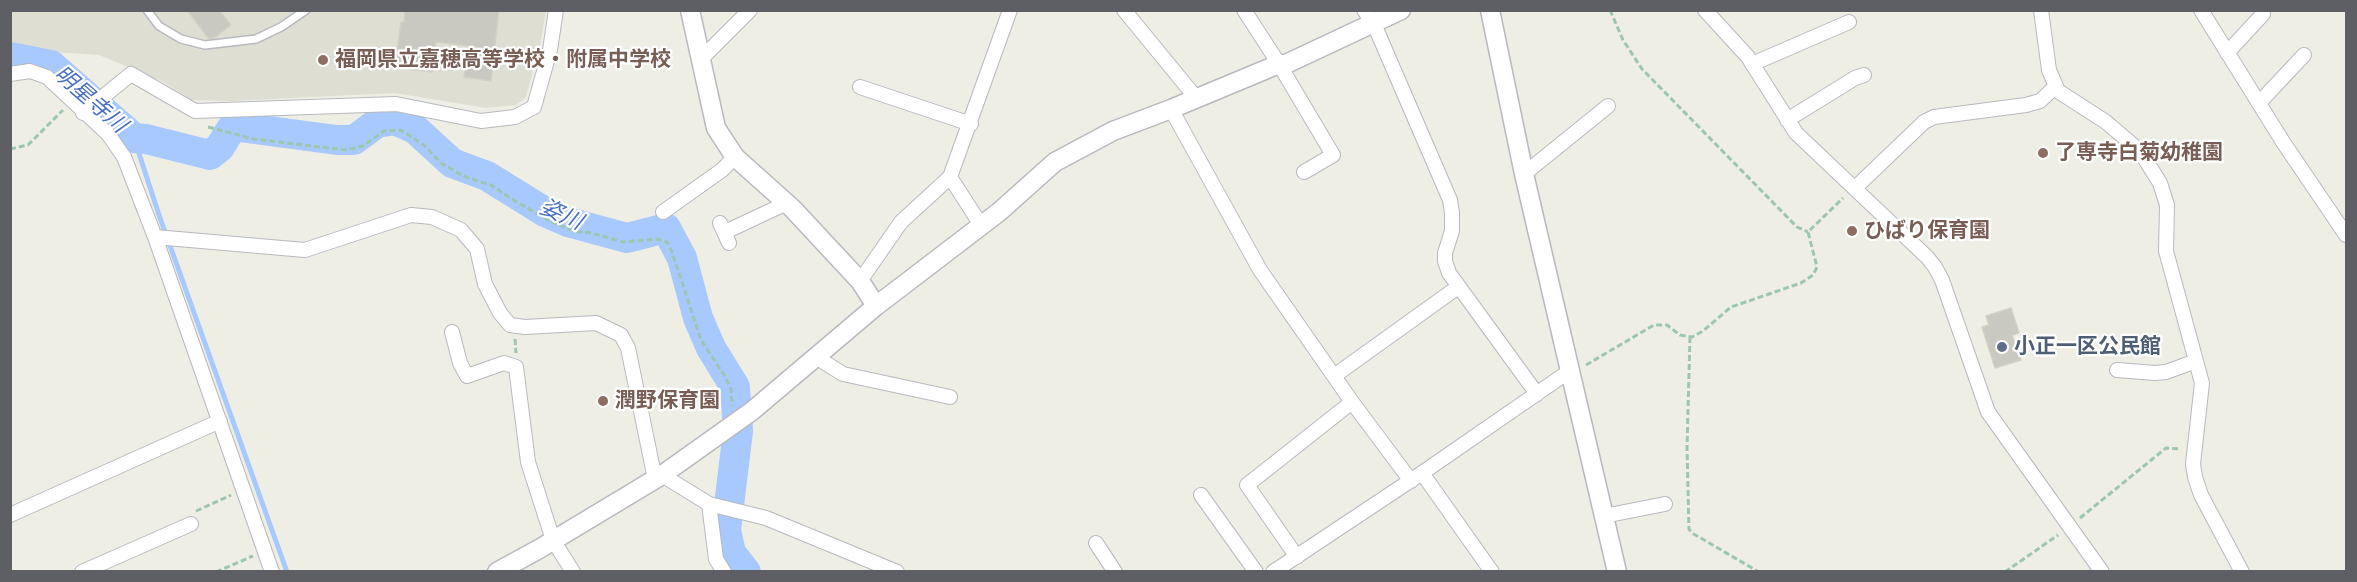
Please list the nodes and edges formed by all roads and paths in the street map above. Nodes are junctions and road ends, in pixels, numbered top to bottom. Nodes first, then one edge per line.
1 (147, 10) edge
2 (306, 10) edge
3 (556, 10) edge
4 (690, 10) edge
5 (1010, 10) edge
6 (1124, 10) edge
7 (1244, 10) edge
8 (1401, 10) edge
9 (1490, 10) edge
10 (1610, 10) edge
11 (1706, 10) edge
12 (2041, 10) edge
13 (2201, 10) edge
14 (747, 12) edge
15 (2263, 14) dead end
16 (1369, 17) edge
17 (1849, 22) dead end
18 (2227, 53) junction
19 (2304, 55) dead end
20 (701, 59) junction
21 (1280, 64) junction
22 (1752, 64) junction
23 (10, 74) edge
24 (1864, 75) dead end
25 (860, 87) dead end
26 (2055, 87) junction
27 (1197, 99) junction
28 (71, 100) junction
29 (2259, 103) junction
30 (1608, 106) dead end
31 (1171, 109) junction
32 (83, 112) junction
33 (1787, 120) junction
34 (970, 124) junction
35 (223, 132) dead end
36 (10, 149) edge
37 (735, 157) junction
38 (1304, 172) dead end
39 (1524, 174) junction
40 (950, 177) junction
41 (1855, 188) junction
42 (787, 203) junction
43 (663, 212) dead end
44 (981, 225) junction
45 (1808, 232) junction
46 (725, 233) dead end
47 (2346, 235) edge
48 (156, 237) junction
49 (860, 281) junction
50 (1458, 287) junction
51 (876, 306) junction
52 (510, 325) junction
53 (452, 332) dead end
54 (1690, 337) junction
55 (816, 357) junction
56 (2196, 361) junction
57 (516, 367) junction
58 (2117, 370) dead end
59 (1571, 372) junction
60 (1334, 376) junction
61 (1537, 394) junction
62 (950, 397) dead end
63 (1352, 402) junction
64 (220, 421) junction
65 (733, 425) junction
66 (2194, 450) junction
67 (658, 477) junction
68 (1416, 477) junction
69 (244, 489) junction
70 (1201, 495) dead end
71 (709, 504) junction
72 (1665, 504) dead end
73 (10, 515) edge
74 (1604, 516) junction
75 (191, 524) joint
76 (2070, 526) junction
77 (554, 540) junction
78 (1096, 543) dead end
79 (264, 551) junction
80 (1297, 557) junction
81 (82, 572) edge
82 (216, 572) edge
83 (272, 572) edge
84 (497, 572) edge
85 (573, 572) edge
86 (724, 572) edge
87 (897, 572) edge
88 (1115, 572) edge
89 (1256, 572) edge
90 (1273, 572) edge
91 (1492, 572) edge
92 (1617, 572) edge
93 (1759, 572) edge
94 (2005, 572) edge
95 (2102, 572) edge
96 (2242, 572) edge

1 - 2 lane
3 - 32 street
4 - 20 street
5 - 34 street
6 - 27 street
7 - 21 street
8 - 16 street
9 - 39 street
10 - 45 path
11 - 22 street
12 - 26 street
13 - 18 street
14 - 20 street
15 - 18 street
16 - 21 street
16 - 50 street
17 - 22 street
18 - 29 street
19 - 29 street
20 - 37 street
21 - 27 street
21 - 38 street
22 - 33 street
23 - 28 street
24 - 33 street
25 - 34 street
26 - 41 street
26 - 56 street
27 - 31 street
28 - 32 street
28 - 36 path
29 - 47 street
30 - 39 street
31 - 44 street
31 - 60 street
32 - 48 street
33 - 41 street
34 - 40 street
35 - 65 path
37 - 42 street
37 - 43 street
39 - 59 street
40 - 44 street
40 - 49 street
41 - 45 path
41 - 76 street
42 - 46 street
42 - 49 street
44 - 51 street
45 - 54 path
48 - 52 street
48 - 64 street
49 - 51 street
50 - 60 street
50 - 61 street
51 - 55 street
52 - 57 path
52 - 67 street
53 - 57 street
54 - 59 path
54 - 93 path
55 - 62 street
55 - 65 street
56 - 58 street
56 - 66 street
57 - 77 street
59 - 61 street
59 - 74 street
60 - 63 street
61 - 68 street
63 - 68 street
63 - 80 street
64 - 69 street
64 - 73 street
65 - 67 street
66 - 76 path
66 - 96 street
67 - 71 street
67 - 77 street
68 - 80 street
68 - 91 street
69 - 75 path
69 - 79 street
70 - 89 street
71 - 86 street
71 - 87 street
72 - 74 street
74 - 92 street
75 - 81 street
76 - 94 path
76 - 95 street
77 - 84 street
77 - 85 street
78 - 88 street
79 - 82 path
79 - 83 street
80 - 90 street

